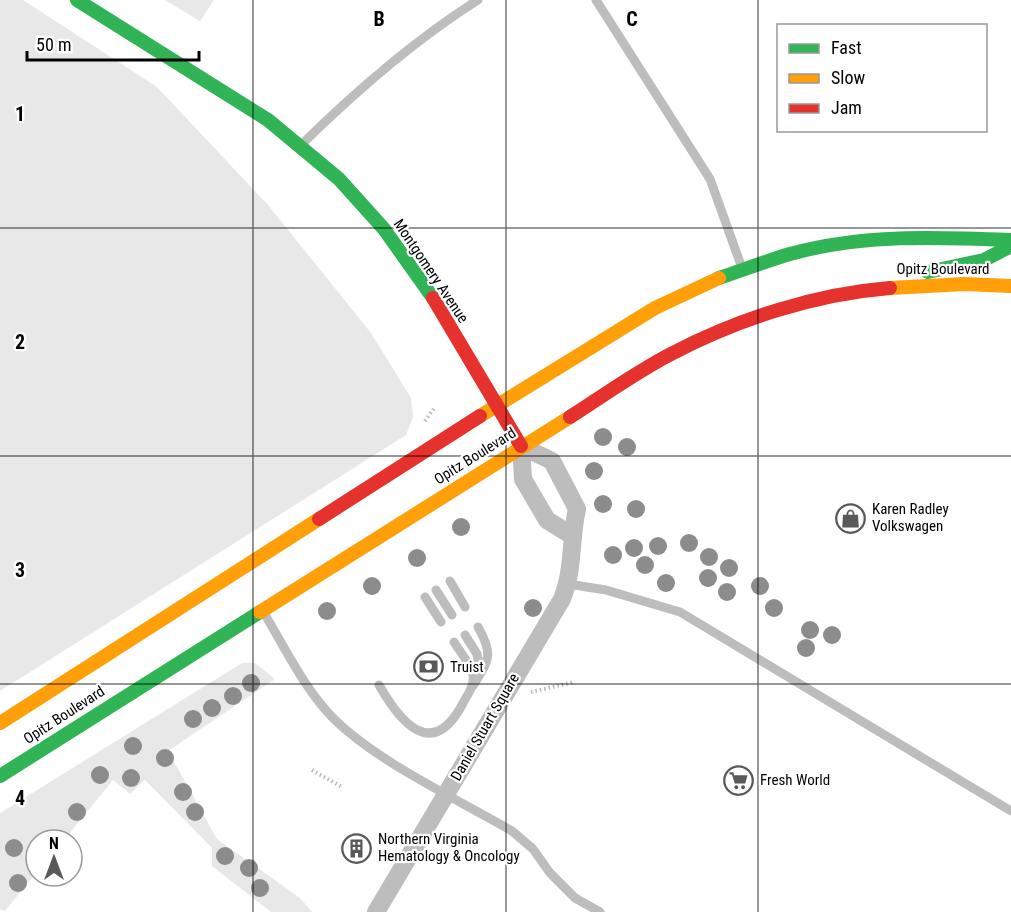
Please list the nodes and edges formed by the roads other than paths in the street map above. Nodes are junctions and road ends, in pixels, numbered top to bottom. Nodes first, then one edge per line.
1 (77, 0) edge
2 (478, 0) edge
3 (596, 0) edge
4 (301, 145) junction
5 (1011, 240) edge
6 (1011, 246) edge
7 (742, 268) junction
8 (1011, 286) edge
9 (843, 292) junction
10 (497, 405) junction
11 (521, 446) junction
12 (571, 535) junction
13 (450, 581) dead end
14 (568, 584) junction
15 (436, 590) dead end
16 (425, 597) dead end
17 (465, 607) dead end
18 (261, 609) junction
19 (452, 615) dead end
20 (441, 622) dead end
21 (478, 627) dead end
22 (465, 635) dead end
23 (454, 642) dead end
24 (379, 685) dead end
25 (472, 688) junction
26 (0, 723) edge
27 (0, 776) edge
28 (447, 794) junction
29 (1011, 811) edge
30 (375, 912) edge
31 (600, 912) edge

1 - 4 main road, Montgomery Avenue
2 - 4 lane
3 - 7 lane
4 - 10 main road, Montgomery Avenue
5 - 7 main road, Opitz Boulevard
6 - 9 main road
7 - 10 main road, Opitz Boulevard
8 - 9 main road, Opitz Boulevard
9 - 11 main road, Opitz Boulevard
10 - 11 main road, Montgomery Avenue
10 - 26 main road, Opitz Boulevard
11 - 12 street
11 - 12 street, Daniel Stuart Square
11 - 18 main road, Opitz Boulevard
12 - 14 street, Daniel Stuart Square
13 - 17 lane
14 - 28 street, Daniel Stuart Square
14 - 29 lane
15 - 19 lane
16 - 20 lane
18 - 27 main road, Opitz Boulevard
18 - 28 lane
21 - 25 lane
22 - 25 lane
23 - 25 lane
24 - 25 lane
28 - 30 street, Daniel Stuart Square
28 - 31 lane

